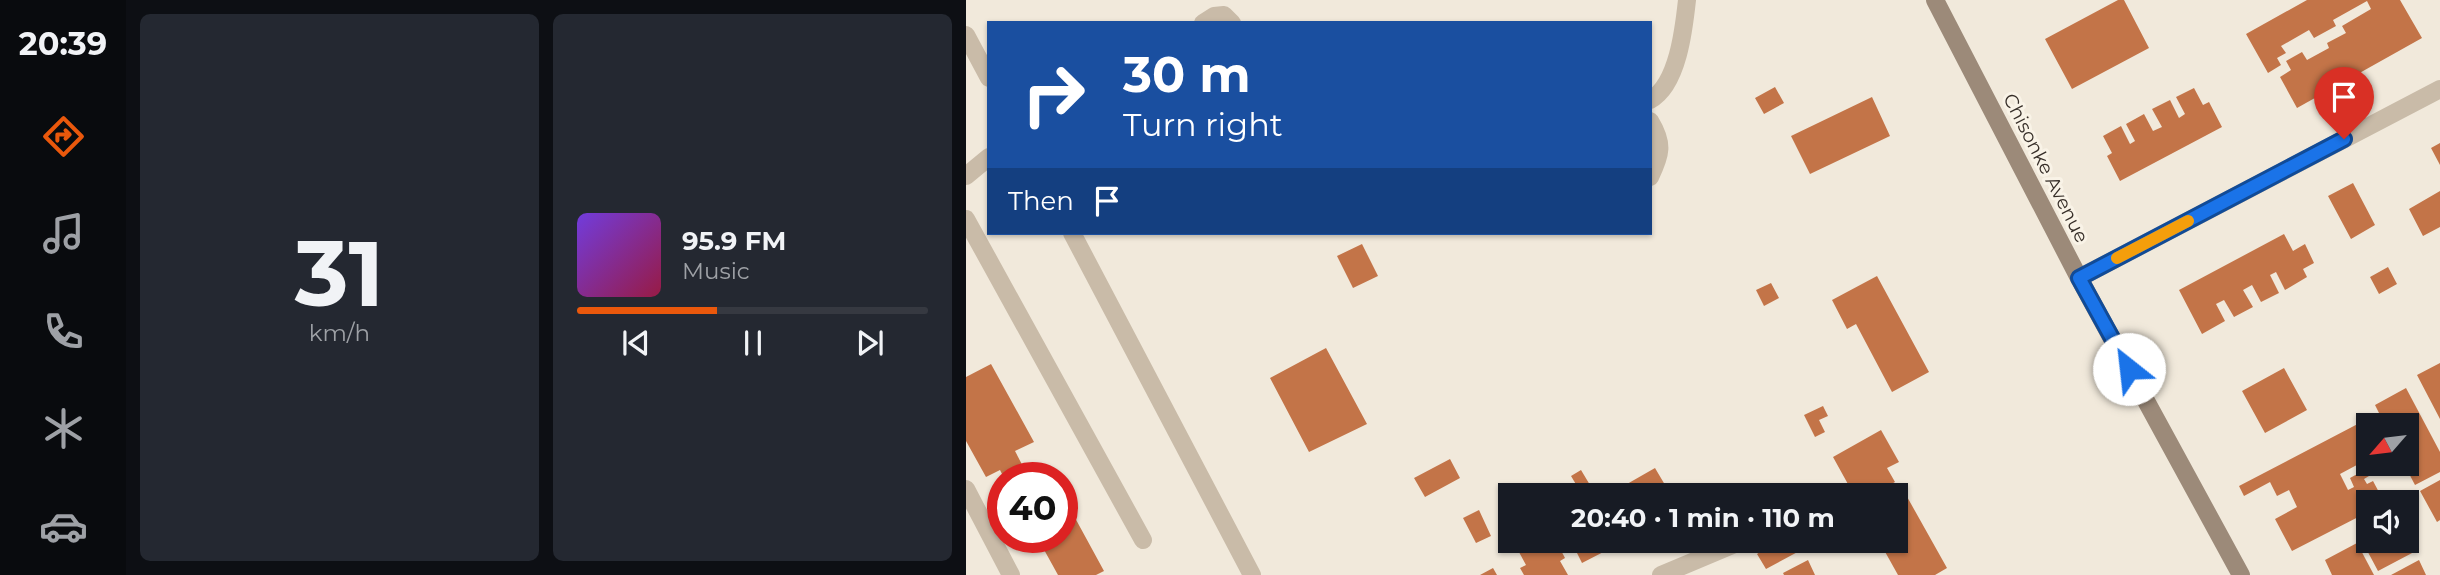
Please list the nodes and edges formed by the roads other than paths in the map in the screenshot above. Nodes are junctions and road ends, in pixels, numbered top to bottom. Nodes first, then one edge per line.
1 (1687, 0) edge
2 (1935, 0) edge
3 (1205, 21) edge
4 (1230, 21) edge
5 (966, 35) edge
6 (987, 74) edge
7 (2440, 89) edge
8 (1652, 99) edge
9 (1652, 124) edge
10 (987, 159) edge
11 (1652, 173) edge
12 (966, 176) edge
13 (966, 219) edge
14 (1073, 235) edge
15 (2079, 278) junction
16 (966, 489) edge
17 (1143, 540) dead end
18 (1713, 553) edge
19 (1012, 575) edge
20 (1252, 575) edge
21 (1661, 575) edge
22 (2241, 575) edge

1 - 8 street
2 - 15 street, Chisonke Avenue
3 - 4 street
5 - 6 street
7 - 15 street
9 - 11 street
10 - 12 street
13 - 17 street
14 - 20 street
15 - 22 street, Chisonke Avenue
16 - 19 street
18 - 21 street

